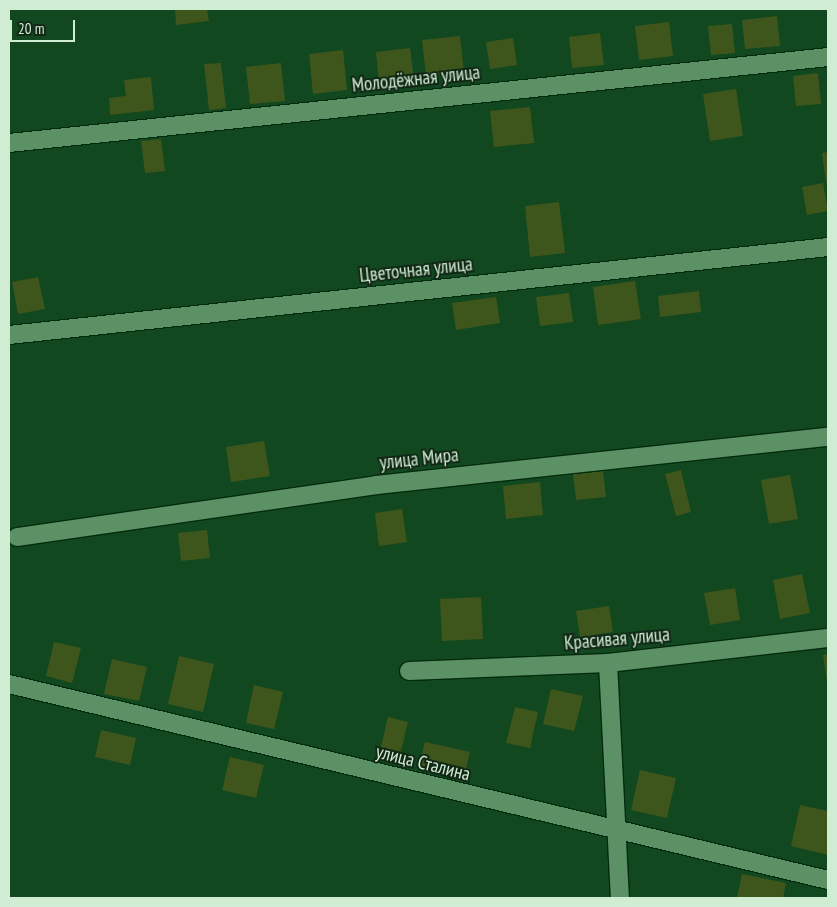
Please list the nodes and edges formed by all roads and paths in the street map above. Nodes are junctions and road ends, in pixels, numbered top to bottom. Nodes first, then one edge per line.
1 (828, 56) edge
2 (9, 143) edge
3 (828, 247) edge
4 (9, 335) edge
5 (828, 437) edge
6 (17, 537) dead end
7 (828, 638) edge
8 (608, 663) junction
9 (409, 671) dead end
10 (9, 684) edge
11 (617, 831) junction
12 (828, 880) edge
13 (620, 898) edge

1 - 2 street, Молодёжная улица
3 - 4 street, Цветочная улица
5 - 6 street, улица Мира
7 - 8 street, Красивая улица
8 - 9 street, Красивая улица
8 - 11 street
10 - 11 street, улица Сталина
11 - 12 street, улица Сталина
11 - 13 street

